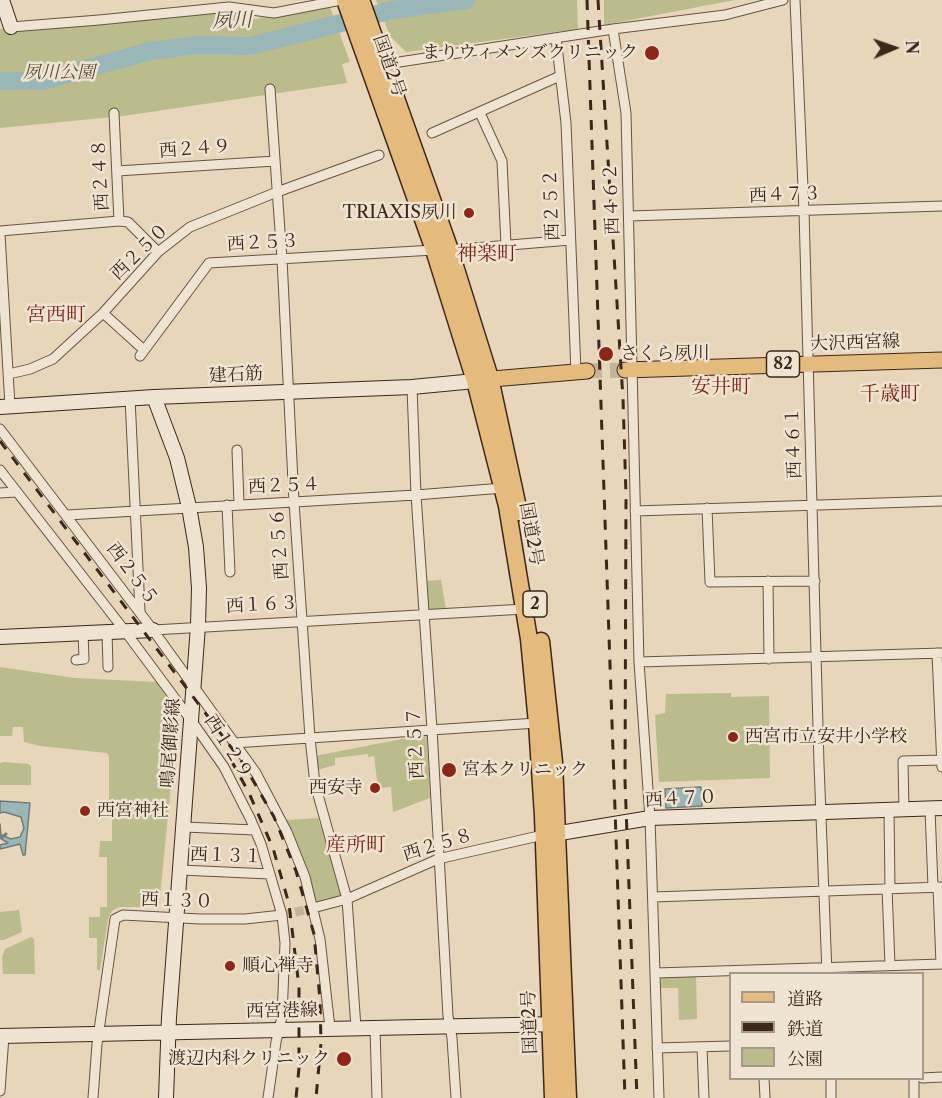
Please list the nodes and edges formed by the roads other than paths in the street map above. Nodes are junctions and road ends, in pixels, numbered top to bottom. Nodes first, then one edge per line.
1 (2, 0) edge
2 (783, 0) edge
3 (795, 0) edge
4 (351, 2) edge
5 (11, 27) joint
6 (613, 29) junction
7 (556, 38) junction
8 (376, 65) junction
9 (560, 76) junction
10 (270, 89) dead end
11 (114, 113) dead end
12 (480, 113) junction
13 (432, 134) dead end
14 (379, 155) dead end
15 (275, 161) junction
16 (117, 171) junction
17 (277, 192) junction
18 (942, 206) edge
19 (804, 211) junction
20 (629, 216) junction
21 (119, 221) junction
22 (0, 232) edge
23 (570, 240) junction
24 (506, 245) junction
25 (442, 250) junction
26 (158, 252) junction
27 (282, 259) junction
28 (103, 313) junction
29 (942, 360) edge
30 (808, 363) junction
31 (629, 370) junction
32 (582, 372) joint
33 (9, 374) junction
34 (482, 380) junction
35 (412, 387) junction
36 (287, 391) junction
37 (154, 397) junction
38 (130, 398) junction
39 (5, 407) edge
40 (0, 429) edge
41 (237, 450) dead end
42 (0, 470) edge
43 (503, 488) junction
44 (16, 492) junction
45 (0, 493) edge
46 (416, 495) junction
47 (942, 501) edge
48 (294, 502) junction
49 (238, 504) junction
50 (813, 504) junction
51 (227, 505) junction
52 (189, 507) junction
53 (707, 508) junction
54 (136, 510) junction
55 (635, 511) junction
56 (67, 515) junction
57 (230, 572) dead end
58 (768, 581) junction
59 (815, 581) junction
60 (525, 609) junction
61 (140, 611) junction
62 (424, 615) junction
63 (302, 621) junction
64 (198, 626) junction
65 (153, 630) junction
66 (125, 631) junction
67 (83, 632) junction
68 (107, 632) junction
69 (0, 637) edge
70 (940, 653) edge
71 (816, 657) junction
72 (769, 659) junction
73 (76, 660) dead end
74 (639, 663) junction
75 (108, 667) dead end
76 (193, 684) junction
77 (191, 720) junction
78 (537, 723) junction
79 (432, 729) junction
80 (310, 738) junction
81 (234, 742) junction
82 (942, 760) edge
83 (942, 766) edge
84 (936, 808) edge
85 (889, 810) junction
86 (904, 810) junction
87 (822, 813) junction
88 (651, 818) junction
89 (184, 827) junction
90 (255, 830) junction
91 (550, 835) junction
92 (438, 859) junction
93 (180, 870) junction
94 (270, 874) junction
95 (938, 887) edge
96 (889, 888) junction
97 (824, 890) junction
98 (653, 897) junction
99 (347, 899) junction
100 (313, 908) junction
101 (282, 915) junction
102 (177, 918) junction
103 (942, 964) edge
104 (890, 965) junction
105 (918, 969) edge
106 (827, 970) edge
107 (729, 972) edge
108 (738, 972) edge
109 (761, 972) edge
110 (656, 974) junction
111 (557, 1024) junction
112 (450, 1027) junction
113 (330, 1028) junction
114 (356, 1028) junction
115 (375, 1028) junction
116 (279, 1030) junction
117 (169, 1032) junction
118 (99, 1034) junction
119 (2, 1036) edge
120 (729, 1046) edge
121 (702, 1047) junction
122 (657, 1048) junction
123 (942, 1077) edge
124 (924, 1078) edge
125 (764, 1080) edge
126 (831, 1080) edge
127 (914, 1080) edge
128 (0, 1091) edge
129 (93, 1098) edge
130 (166, 1098) edge
131 (268, 1098) edge
132 (377, 1098) edge
133 (456, 1098) edge
134 (553, 1098) edge
135 (568, 1098) edge
136 (658, 1098) edge
137 (704, 1098) edge
138 (765, 1098) edge
139 (831, 1098) edge
140 (914, 1098) edge

1 - 5 street
2 - 6 street
3 - 19 street, 西４６１
4 - 5 street
4 - 8 highway, 国道2号 / 2
6 - 7 street
6 - 20 street, 西４６２
7 - 8 street
7 - 9 street, 西２５２
8 - 25 highway, 国道2号 / 2
9 - 12 street
9 - 23 street, 西２５２
10 - 15 street, 西２５６
11 - 16 street, 西２４８
12 - 13 street
12 - 24 street
14 - 17 street, 西２５０
15 - 16 street, 西２４９
15 - 17 street, 西２５６
16 - 21 street, 西２４８
17 - 26 street, 西２５０
17 - 27 street, 西２５６
18 - 19 street, 西４７３
19 - 20 street, 西４７３
19 - 30 street, 西４６１
20 - 31 street, 西４６２
21 - 22 street
21 - 26 street, 西２４８
22 - 33 street
23 - 24 street, 西２５３
23 - 32 street, 西２５２
24 - 25 street, 西２５３
25 - 27 street, 西２５３
25 - 34 highway, 国道2号 / 2
26 - 28 street, 西２５０
27 - 28 street, 西２５３
27 - 36 street, 西２５６
28 - 33 street, 西２５０
29 - 30 main road, 大沢西宮線 / 82
30 - 31 main road, 大沢西宮線 / 82
30 - 50 street, 西４６１
31 - 55 street, 西４６２
32 - 34 main road
33 - 39 street
34 - 35 street, 建石筋
34 - 43 highway, 国道2号 / 2
34 - 91 highway, 国道2号 / 2
35 - 36 street, 建石筋
35 - 46 street, 西２５７
36 - 37 street, 建石筋
36 - 48 street, 西２５６
37 - 38 street, 建石筋
37 - 52 street, 鳴尾御影線
38 - 39 street, 建石筋
38 - 54 street
40 - 56 street, 西２５５
41 - 49 street
42 - 44 street, 西１２９
43 - 46 street, 西２５４
43 - 60 highway, 国道2号 / 2
44 - 45 street
44 - 66 street, 西１２９
46 - 48 street, 西２５４
46 - 62 street, 西２５７
47 - 50 street
48 - 49 street, 西２５４
48 - 63 street, 西２５６
49 - 51 street, 西２５４
50 - 53 street
50 - 59 street, 西４６１
51 - 52 street, 西２５４
51 - 57 street
52 - 54 street, 西２５４
52 - 64 street, 鳴尾御影線
53 - 55 street
53 - 58 street
54 - 56 street, 西２５４
54 - 61 street
55 - 74 street, 西４６２
56 - 61 street, 西２５５
58 - 59 street
58 - 72 street
59 - 71 street, 西４６１
60 - 62 street, 西１６３
60 - 78 highway, 国道2号 / 2
61 - 65 street, 西２５５
62 - 63 street, 西１６３
62 - 79 street, 西２５７
63 - 64 street, 西１６３
63 - 80 street, 西２５６
64 - 65 street, 西１６３
64 - 76 street, 鳴尾御影線
65 - 66 street, 西１６３
65 - 76 street, 西２５５
66 - 68 street, 西１６３
66 - 77 street, 西１２９
67 - 68 street, 西１６３
67 - 69 street, 西１６３
67 - 73 street
68 - 75 street
70 - 71 street
70 - 82 street
71 - 72 street
71 - 87 street, 西４６１
72 - 74 street
74 - 88 street, 西４６２
76 - 77 street, 鳴尾御影線
76 - 81 street, 西２５５
77 - 89 street, 鳴尾御影線
77 - 90 street, 西１２９
78 - 79 street
78 - 91 highway, 国道2号 / 2
79 - 80 street
79 - 92 street, 西２５７
80 - 81 street
80 - 99 street, 西２５６
81 - 100 street, 西２５５
82 - 83 street
82 - 86 street
84 - 86 street, 西４７０
84 - 95 street
85 - 86 street, 西４７０
85 - 87 street, 西４７０
85 - 96 street
87 - 88 street, 西４７０
87 - 97 street, 西４６１
88 - 91 street, 西４７０
88 - 98 street, 西４６２
89 - 90 street
89 - 93 street, 鳴尾御影線
90 - 94 street, 西１２９
91 - 92 street, 西２５８
91 - 111 highway, 国道2号 / 2
92 - 99 street, 西２５８
92 - 112 street, 西２５７
93 - 94 street, 西１３１
93 - 102 street, 鳴尾御影線
94 - 101 street, 西１２９
95 - 96 street
95 - 103 street
96 - 97 street
96 - 104 street
97 - 98 street
97 - 106 street, 西４６１
98 - 110 street, 西４６２
99 - 100 street, 西２５８
99 - 114 street, 西２５６
100 - 113 street, 西２５５
101 - 102 street, 西１３０
101 - 116 street, 西１２９
102 - 117 street, 鳴尾御影線
102 - 118 street, 西１３０
103 - 105 street
104 - 105 street
104 - 106 street
106 - 109 street
107 - 110 street
108 - 109 street
110 - 122 street, 西４６２
111 - 112 street, 西宮港線
111 - 134 highway, 国道2号 / 2
111 - 135 highway, 国道2号 / 2
112 - 115 street, 西宮港線
112 - 133 street, 西２５７
113 - 114 street, 西宮港線
113 - 116 street, 西宮港線
114 - 115 street, 西宮港線
115 - 132 street
116 - 117 street, 西宮港線
116 - 131 street, 西１２９
117 - 118 street, 西宮港線
117 - 130 street, 鳴尾御影線
118 - 119 street, 西宮港線
118 - 129 street
119 - 128 street
120 - 121 street
121 - 122 street
121 - 137 street
122 - 136 street, 西４６２
123 - 124 street
125 - 138 street
126 - 139 street
127 - 140 street

